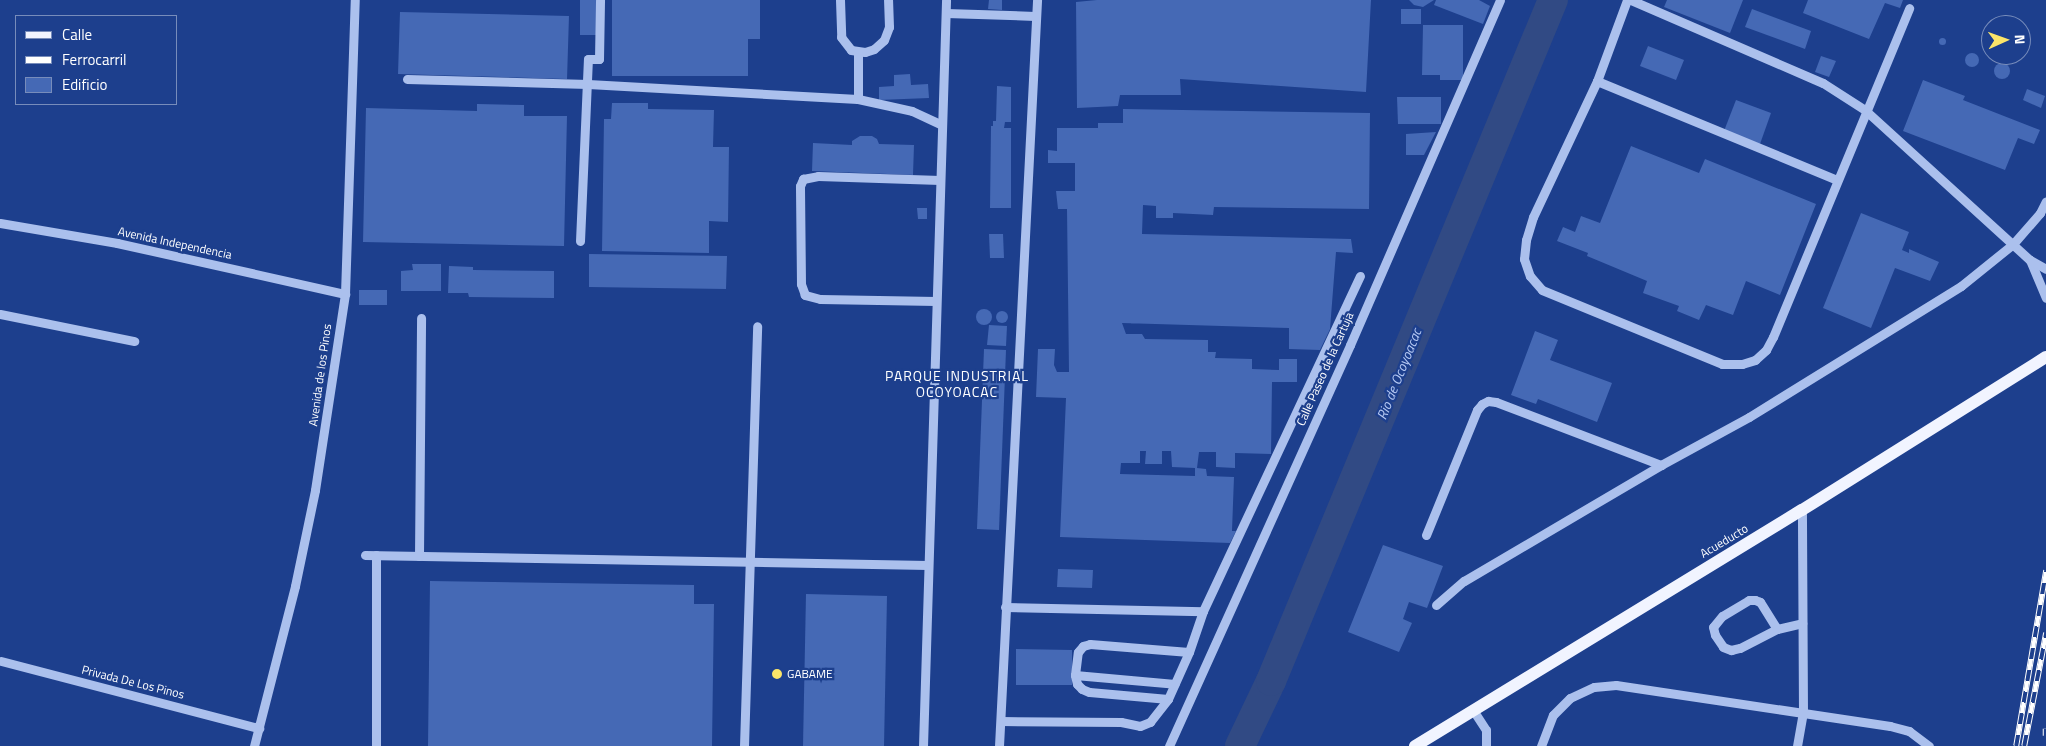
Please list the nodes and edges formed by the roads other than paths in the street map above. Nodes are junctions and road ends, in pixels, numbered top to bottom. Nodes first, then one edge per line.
1 (354, 0) edge
2 (600, 0) edge
3 (840, 0) edge
4 (888, 0) edge
5 (946, 0) edge
6 (1037, 0) edge
7 (1500, 0) edge
8 (1629, 0) edge
9 (1909, 8) dead end
10 (946, 13) junction
11 (1035, 16) junction
12 (858, 52) junction
13 (407, 79) dead end
14 (1597, 81) junction
15 (588, 84) junction
16 (858, 99) junction
17 (1865, 110) junction
18 (942, 125) junction
19 (940, 180) junction
20 (1837, 180) junction
21 (2046, 201) edge
22 (0, 223) edge
23 (580, 241) dead end
24 (2013, 244) junction
25 (2030, 260) junction
26 (2046, 268) edge
27 (1360, 276) dead end
28 (2046, 283) edge
29 (344, 294) junction
30 (2046, 298) edge
31 (936, 301) junction
32 (0, 314) edge
33 (421, 318) dead end
34 (757, 326) dead end
35 (134, 341) dead end
36 (2046, 356) edge
37 (1661, 464) junction
38 (1802, 510) junction
39 (1426, 535) dead end
40 (365, 555) dead end
41 (376, 555) junction
42 (419, 556) junction
43 (748, 562) junction
44 (928, 565) junction
45 (1436, 605) dead end
46 (1005, 607) junction
47 (1203, 611) junction
48 (1802, 623) junction
49 (1777, 629) junction
50 (1189, 652) junction
51 (1, 662) edge
52 (1075, 675) junction
53 (1175, 684) junction
54 (1168, 699) junction
55 (1473, 710) junction
56 (1803, 713) junction
57 (1001, 721) junction
58 (259, 728) junction
59 (254, 746) edge
60 (376, 746) edge
61 (744, 746) edge
62 (923, 746) edge
63 (1000, 746) edge
64 (1169, 746) edge
65 (1415, 746) edge
66 (1486, 746) edge
67 (1541, 746) edge
68 (1797, 746) edge
69 (1929, 746) edge

1 - 29 street, Avenida de los Pinos
2 - 15 street
3 - 12 street
4 - 12 street
5 - 10 street
6 - 11 street
7 - 64 street, Calle Paseo de la Cartuja
8 - 14 street
8 - 17 street
9 - 17 street
10 - 11 street
10 - 18 street
11 - 46 street
12 - 16 street
13 - 15 street
14 - 20 street
14 - 20 street
15 - 16 street
15 - 23 street
16 - 18 street
17 - 20 street
17 - 24 street
18 - 19 street
19 - 31 street
19 - 31 street
21 - 24 street
22 - 29 street, Avenida Independencia
24 - 25 street
24 - 37 street
25 - 26 street
25 - 28 street
25 - 30 street
27 - 47 street
29 - 58 street, Avenida de los Pinos
31 - 44 street
32 - 35 street
33 - 42 street
34 - 43 street
36 - 38 main road, Acueducto
37 - 39 street
37 - 45 street
38 - 48 street
38 - 55 main road, Acueducto
40 - 41 street
41 - 42 street
41 - 60 street
42 - 43 street
43 - 44 street
43 - 61 street
44 - 62 street
46 - 47 street
46 - 57 street
47 - 50 street
48 - 49 street
48 - 56 street
49 - 49 street
50 - 52 street
50 - 53 street
51 - 58 street, Privada De Los Pinos
52 - 53 street
52 - 54 street
53 - 54 street
54 - 57 street
55 - 65 main road, Acueducto
55 - 66 street
56 - 67 street
56 - 68 street
56 - 69 street
57 - 63 street
58 - 59 street, Avenida de los Pinos

